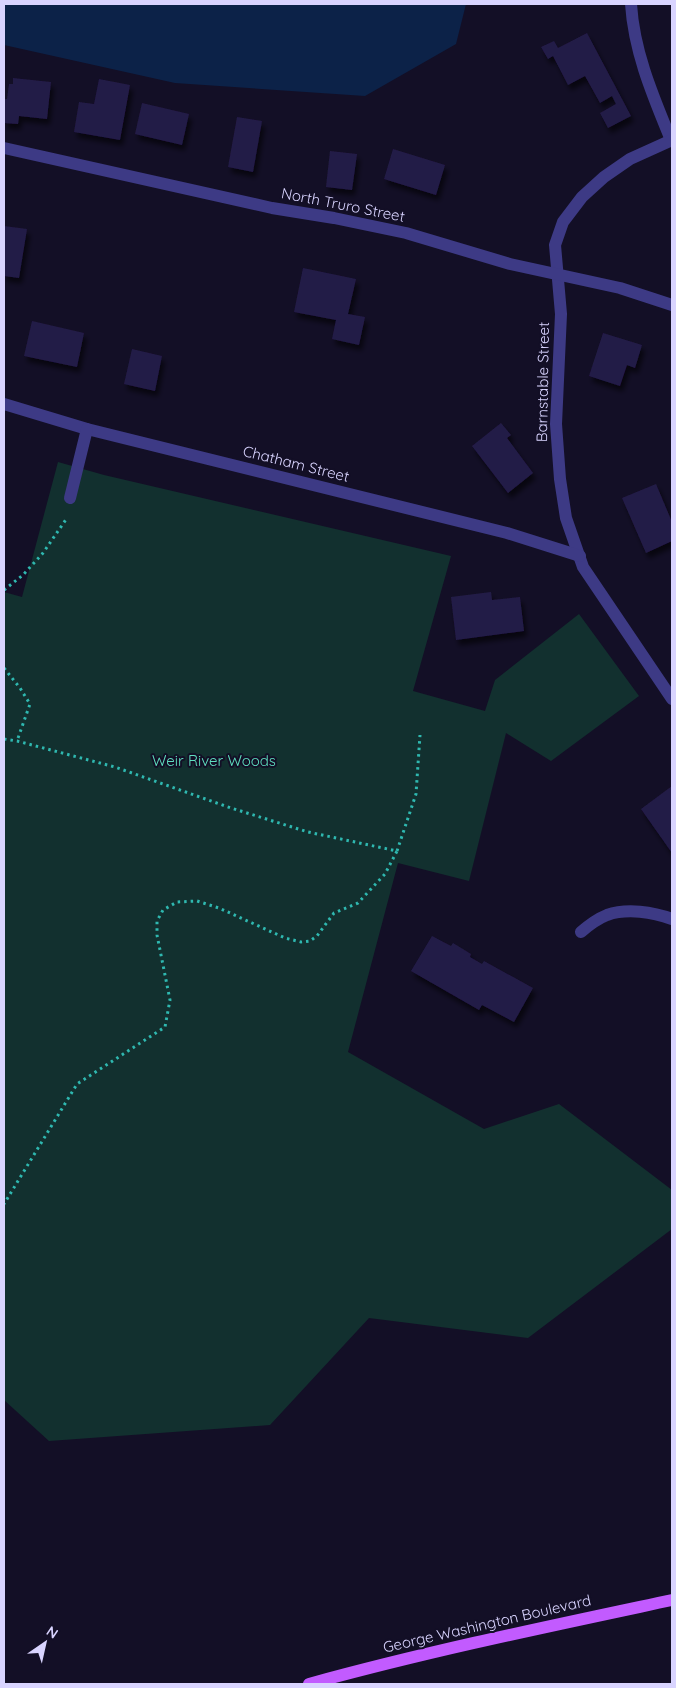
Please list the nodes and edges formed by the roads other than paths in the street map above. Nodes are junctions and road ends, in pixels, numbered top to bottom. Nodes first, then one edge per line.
1 (631, 4) edge
2 (672, 140) edge
3 (4, 148) edge
4 (557, 275) junction
5 (672, 305) edge
6 (4, 404) edge
7 (87, 429) junction
8 (70, 498) road end
9 (580, 556) junction
10 (672, 699) edge
11 (672, 919) edge
12 (581, 932) dead end
13 (672, 1600) edge
14 (309, 1684) edge

1 - 2 street
2 - 4 street, Barnstable Street
3 - 4 street, North Truro Street
4 - 5 street, North Truro Street
4 - 9 street, Barnstable Street
6 - 7 street, Chatham Street
7 - 8 street
7 - 9 street, Chatham Street
9 - 10 street, Barnstable Street
11 - 12 street
13 - 14 main road, George Washington Boulevard

